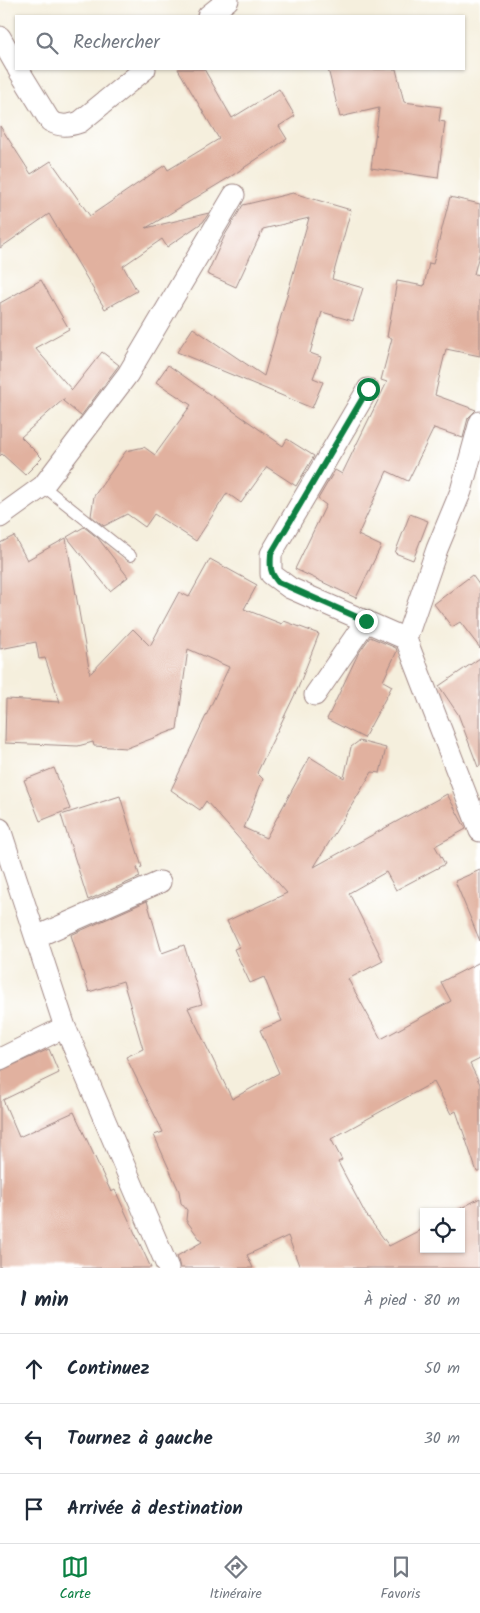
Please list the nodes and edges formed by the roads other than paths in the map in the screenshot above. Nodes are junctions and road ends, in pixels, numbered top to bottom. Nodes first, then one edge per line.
1 (228, 0) edge
2 (209, 15) edge
3 (0, 37) edge
4 (15, 63) edge
5 (19, 70) edge
6 (144, 70) edge
7 (234, 195) dead end
8 (368, 389) dead end
9 (480, 422) edge
10 (43, 486) junction
11 (0, 517) edge
12 (131, 556) dead end
13 (366, 621) junction
14 (406, 640) junction
15 (315, 695) dead end
16 (0, 829) edge
17 (480, 831) edge
18 (160, 882) dead end
19 (36, 937) junction
20 (65, 1027) junction
21 (0, 1059) edge
22 (168, 1268) edge

1 - 2 street
3 - 4 street
5 - 6 street
7 - 10 street
8 - 13 street
9 - 14 street
10 - 11 street
10 - 12 lane
13 - 14 street
13 - 15 street
14 - 17 street
16 - 19 street
18 - 19 street
19 - 20 street
20 - 21 street
20 - 22 street

